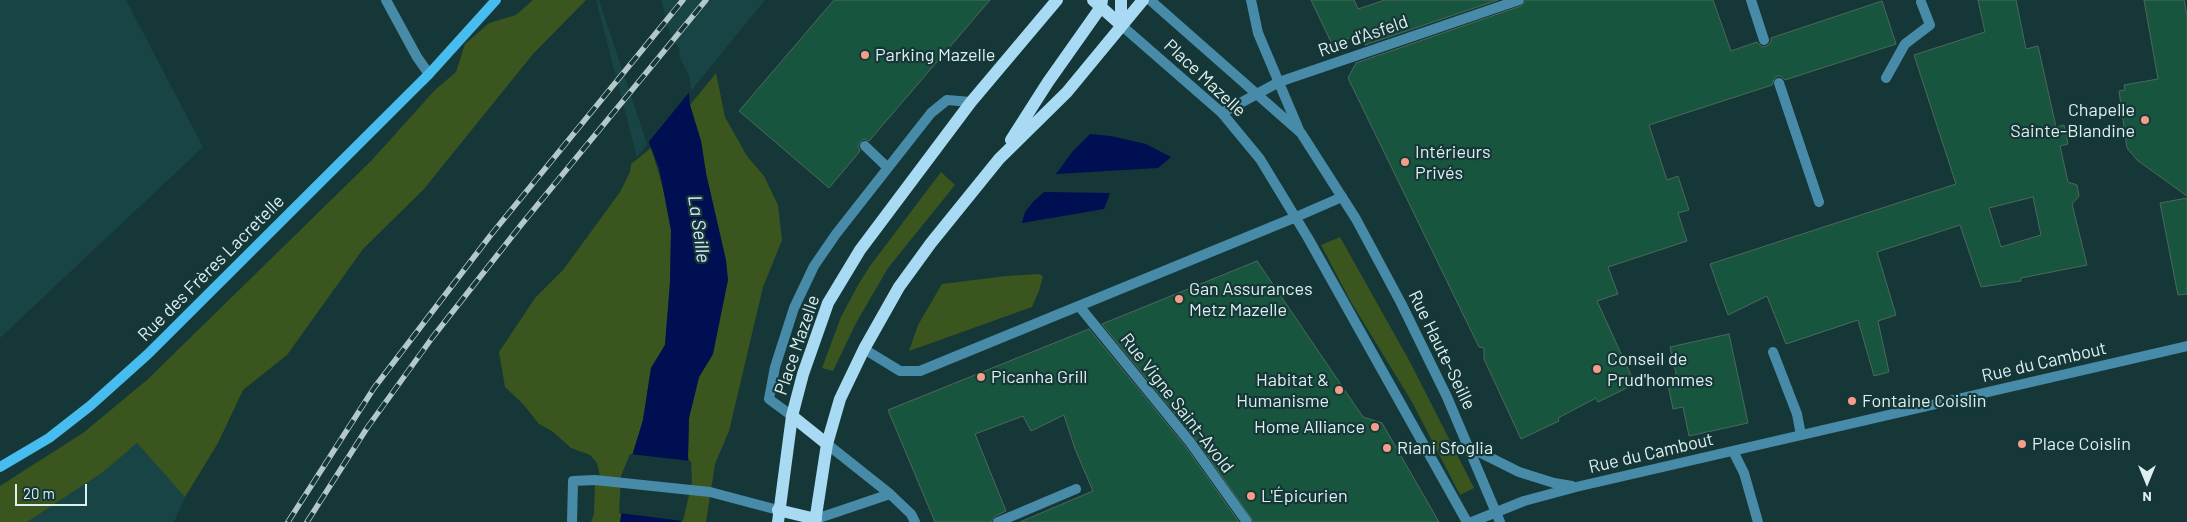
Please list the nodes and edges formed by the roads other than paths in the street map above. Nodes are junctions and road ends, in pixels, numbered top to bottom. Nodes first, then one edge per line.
1 (386, 0) edge
2 (496, 0) edge
3 (1057, 0) edge
4 (1121, 0) edge
5 (1143, 0) edge
6 (1150, 0) edge
7 (1251, 0) edge
8 (1519, 0) edge
9 (1751, 0) edge
10 (1099, 2) edge
11 (1922, 2) dead end
12 (1121, 25) junction
13 (1764, 40) dead end
14 (429, 74) junction
15 (1886, 78) dead end
16 (1279, 82) junction
17 (1779, 82) dead end
18 (1257, 94) junction
19 (971, 102) junction
20 (1222, 113) junction
21 (1301, 133) junction
22 (865, 146) dead end
23 (999, 159) junction
24 (888, 167) junction
25 (1342, 197) junction
26 (1819, 202) dead end
27 (1296, 217) junction
28 (1079, 306) junction
29 (2187, 346) edge
30 (864, 349) junction
31 (1773, 352) dead end
32 (792, 416) junction
33 (1801, 435) junction
34 (827, 444) junction
35 (1469, 447) junction
36 (1733, 451) junction
37 (0, 467) edge
38 (1576, 487) junction
39 (1076, 489) dead end
40 (890, 494) junction
41 (1496, 511) junction
42 (778, 516) edge
43 (816, 520) edge
44 (1757, 520) edge
45 (572, 522) edge
46 (915, 522) edge
47 (998, 522) edge
48 (1247, 522) edge
49 (1467, 522) edge
50 (1472, 522) edge
51 (1500, 522) edge

1 - 14 street
2 - 14 main road, Rue des Frères Lacretelle
3 - 19 main road, Place Mazelle
4 - 12 main road
5 - 12 main road
6 - 18 street, Place Mazelle
7 - 16 street
8 - 16 street, Rue d'Asfeld
9 - 13 street
10 - 12 main road
10 - 23 main road
11 - 15 street
12 - 20 street, Place Mazelle
12 - 23 main road
14 - 37 main road, Rue des Frères Lacretelle
16 - 18 street, Rue d'Asfeld
16 - 21 street
17 - 26 street
18 - 20 street, Rue d'Asfeld
18 - 21 street, Place Mazelle
19 - 24 street
19 - 32 main road, Place Mazelle
20 - 27 street, Place Mazelle
21 - 25 street, Place Mazelle
22 - 24 street
23 - 30 main road
24 - 32 street
25 - 27 street
25 - 35 street, Rue Haute-Seille
27 - 28 street
27 - 49 street
28 - 30 street
28 - 48 street, Rue Vigne Saint-Avold
29 - 33 street, Rue du Cambout
30 - 34 main road
31 - 33 street
32 - 34 main road
32 - 42 main road, Place Mazelle
33 - 36 street, Rue du Cambout
34 - 40 street
34 - 43 main road
35 - 38 street, Rue du Cambout
35 - 41 street, Rue Haute-Seille
36 - 38 street, Rue du Cambout
36 - 44 street, Rue du Cambout
38 - 41 street, Rue du Cambout
39 - 47 street
40 - 43 street
40 - 46 street
41 - 50 street, Rue du Cambout
41 - 51 street, Rue Haute-Seille
42 - 43 main road
42 - 45 street

